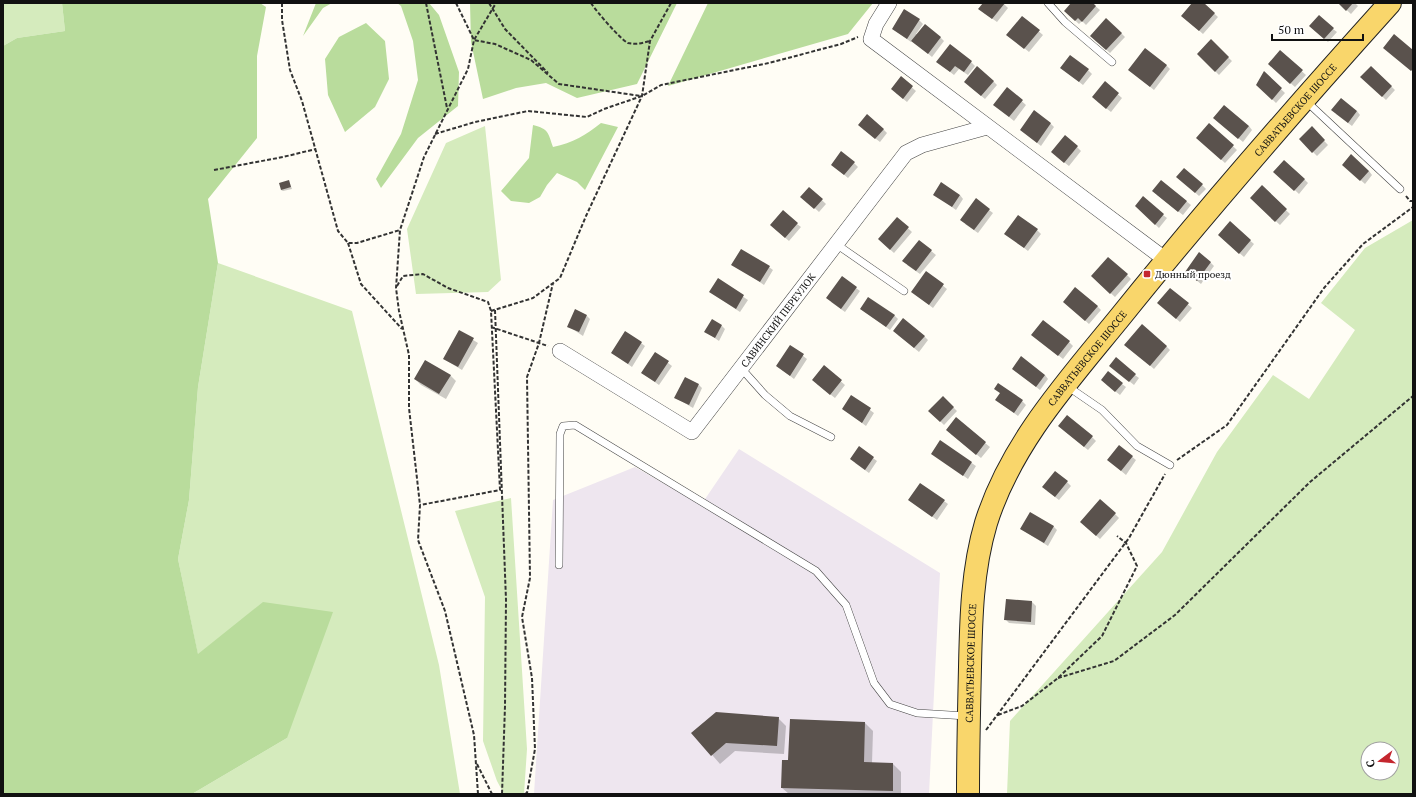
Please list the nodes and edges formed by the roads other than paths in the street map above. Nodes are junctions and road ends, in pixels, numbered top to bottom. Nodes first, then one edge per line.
1 (889, 3) edge
2 (1048, 3) edge
3 (1390, 3) edge
4 (1112, 62) dead end
5 (1304, 99) junction
6 (987, 127) junction
7 (1400, 189) dead end
8 (836, 244) junction
9 (1166, 260) junction
10 (904, 291) dead end
11 (560, 351) road end
12 (740, 367) junction
13 (1065, 385) junction
14 (831, 437) dead end
15 (1170, 465) road end
16 (559, 565) dead end
17 (969, 717) junction
18 (968, 794) edge

1 - 6 street
2 - 4 lane
3 - 5 main road, САВВАТЬЕВСКОЕ ШОССЕ
5 - 7 lane
5 - 9 main road, САВВАТЬЕВСКОЕ ШОССЕ
6 - 8 street, САВИНСКИЙ ПЕРЕУЛОК
6 - 9 street
8 - 10 lane
8 - 12 street, САВИНСКИЙ ПЕРЕУЛОК
9 - 13 main road, САВВАТЬЕВСКОЕ ШОССЕ
11 - 12 street, САВИНСКИЙ ПЕРЕУЛОК
12 - 14 lane
13 - 15 lane
13 - 17 main road, САВВАТЬЕВСКОЕ ШОССЕ
16 - 17 lane
17 - 18 main road, САВВАТЬЕВСКОЕ ШОССЕ

